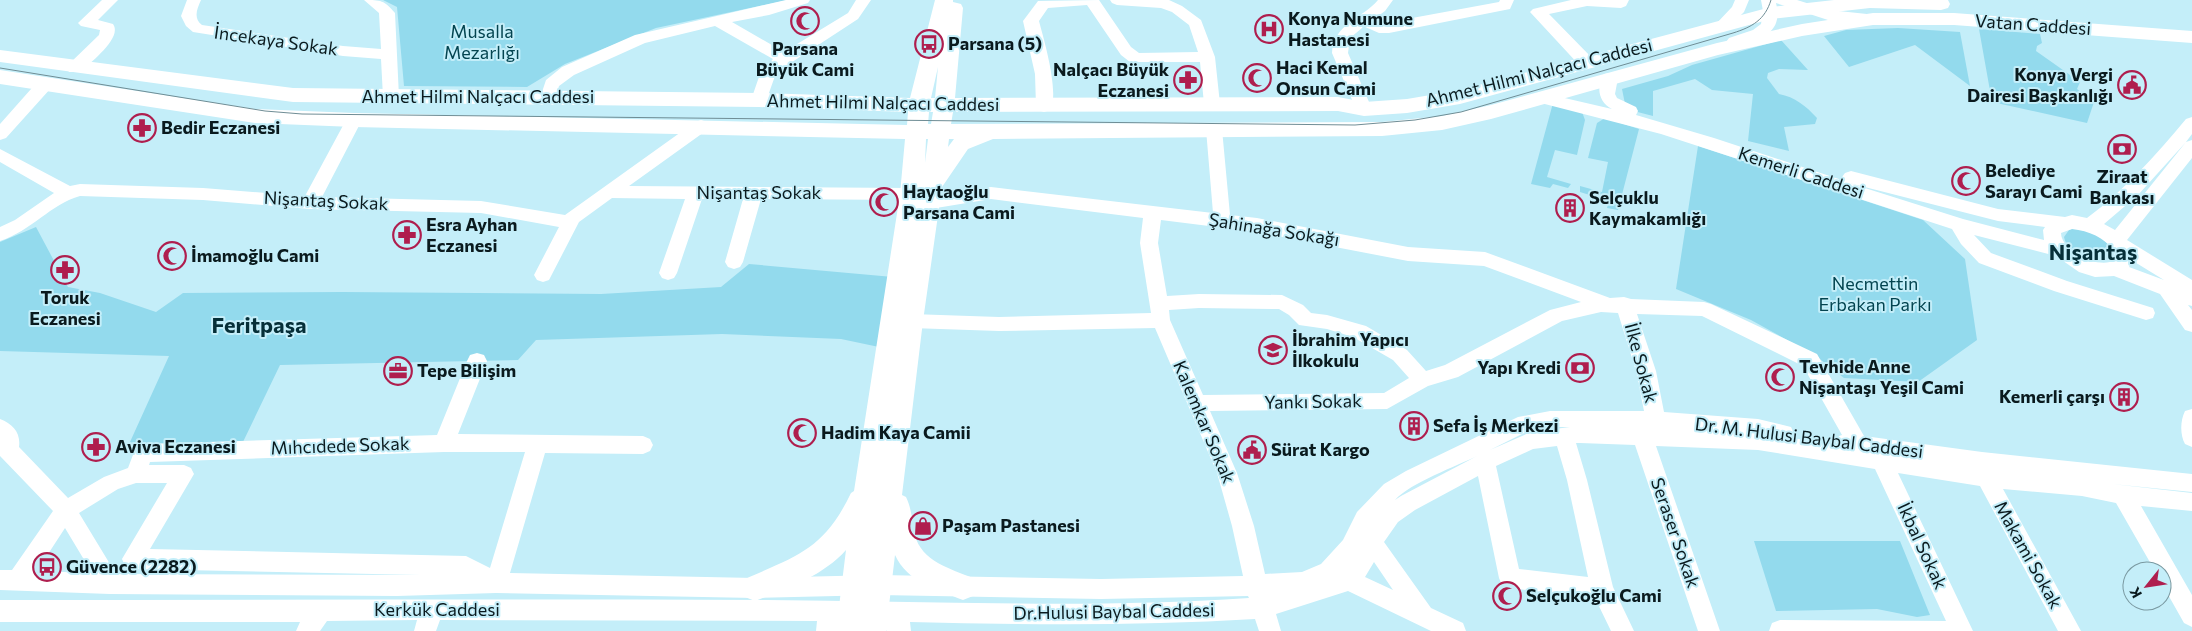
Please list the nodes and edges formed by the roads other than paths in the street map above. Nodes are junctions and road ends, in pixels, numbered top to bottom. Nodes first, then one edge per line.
1 (111, 0) edge
2 (194, 0) edge
3 (371, 0) edge
4 (803, 0) edge
5 (864, 0) edge
6 (944, 0) edge
7 (956, 0) edge
8 (1086, 0) edge
9 (1091, 0) edge
10 (1117, 0) edge
11 (1386, 0) edge
12 (1507, 0) edge
13 (1622, 0) edge
14 (1742, 0) edge
15 (1040, 2) edge
16 (1770, 7) edge
17 (1865, 7) edge
18 (716, 20) junction
19 (1364, 20) junction
20 (1723, 25) junction
21 (2192, 34) edge
22 (1716, 49) junction
23 (389, 55) junction
24 (0, 56) edge
25 (1207, 57) junction
26 (784, 59) junction
27 (1587, 63) junction
28 (948, 65) junction
29 (75, 68) junction
30 (926, 69) junction
31 (0, 77) edge
32 (45, 84) junction
33 (1608, 86) junction
34 (391, 97) junction
35 (543, 97) junction
36 (1543, 98) junction
37 (759, 100) junction
38 (1212, 104) junction
39 (875, 105) junction
40 (919, 105) junction
41 (944, 105) junction
42 (1014, 106) junction
43 (1044, 106) junction
44 (1588, 107) junction
45 (1364, 109) junction
46 (354, 120) junction
47 (2192, 123) edge
48 (701, 126) junction
49 (1006, 129) junction
50 (1214, 129) junction
51 (928, 131) junction
52 (866, 132) junction
53 (0, 134) edge
54 (2192, 146) edge
55 (0, 154) edge
56 (913, 170) junction
57 (74, 191) junction
58 (608, 192) junction
59 (696, 192) junction
60 (754, 192) junction
61 (924, 195) junction
62 (310, 202) junction
63 (1153, 212) junction
64 (1222, 220) junction
65 (570, 222) junction
66 (2064, 223) junction
67 (1958, 224) junction
68 (2090, 225) junction
69 (0, 234) edge
70 (2116, 241) junction
71 (2059, 250) junction
72 (734, 262) dead end
73 (2116, 269) junction
74 (668, 273) dead end
75 (543, 275) dead end
76 (1558, 286) junction
77 (2192, 289) edge
78 (2168, 290) junction
79 (2192, 299) edge
80 (1620, 305) junction
81 (1159, 312) junction
82 (2146, 313) dead end
83 (911, 321) junction
84 (1542, 323) junction
85 (2192, 324) edge
86 (478, 361) dead end
87 (1422, 380) junction
88 (1197, 403) junction
89 (2192, 417) edge
90 (1656, 420) junction
91 (0, 428) edge
92 (1564, 436) junction
93 (1642, 436) junction
94 (2192, 438) edge
95 (444, 443) junction
96 (538, 444) junction
97 (1858, 444) junction
98 (643, 445) dead end
99 (4, 448) edge
100 (1882, 461) junction
101 (1485, 462) junction
102 (881, 471) junction
103 (136, 474) junction
104 (1986, 478) junction
105 (2192, 482) edge
106 (2123, 495) junction
107 (2192, 502) edge
108 (66, 510) junction
109 (1372, 542) junction
110 (9, 580) edge
111 (1348, 580) junction
112 (1303, 582) joint
113 (496, 583) junction
114 (110, 584) junction
115 (1256, 585) junction
116 (963, 587) junction
117 (756, 588) junction
118 (1602, 589) junction
119 (1263, 608) junction
120 (432, 609) junction
121 (0, 611) edge
122 (321, 612) junction
123 (855, 612) edge
124 (1423, 616) junction
125 (2192, 616) edge
126 (307, 631) edge
127 (425, 631) edge
128 (900, 631) edge
129 (1270, 631) edge
130 (1455, 631) edge
131 (1624, 631) edge
132 (1709, 631) edge
133 (1780, 631) edge
134 (1909, 631) edge
135 (1944, 631) edge
136 (1962, 631) edge
137 (2070, 631) edge

1 - 29 street
2 - 23 street, İncekaya Sokak
3 - 23 street
4 - 18 street
5 - 26 street
6 - 30 main road
7 - 28 main road
8 - 15 street
9 - 25 street
10 - 25 street
11 - 19 street
12 - 19 street
13 - 27 street
14 - 20 street
15 - 43 street
16 - 17 main road, Vatan Caddesi
16 - 20 main road, Ahmet Hilmi Nalçacı Caddesi
16 - 22 street
17 - 21 main road, Vatan Caddesi
17 - 22 main road, Ahmet Hilmi Nalçacı Caddesi
18 - 26 street
18 - 35 street
19 - 45 street
20 - 27 main road, Ahmet Hilmi Nalçacı Caddesi
22 - 33 main road, Ahmet Hilmi Nalçacı Caddesi
23 - 34 street
24 - 29 main road, Ahmet Hilmi Nalçacı Caddesi
25 - 38 street
26 - 37 street
27 - 45 main road, Ahmet Hilmi Nalçacı Caddesi
28 - 41 main road
28 - 42 main road
29 - 34 main road, Ahmet Hilmi Nalçacı Caddesi
30 - 39 main road
30 - 40 main road
31 - 32 main road, Ahmet Hilmi Nalçacı Caddesi
32 - 46 main road, Ahmet Hilmi Nalçacı Caddesi
32 - 53 street
33 - 36 main road, Ahmet Hilmi Nalçacı Caddesi
33 - 44 street
33 - 66 street, Kemerli Caddesi
34 - 35 main road, Ahmet Hilmi Nalçacı Caddesi
35 - 37 main road, Ahmet Hilmi Nalçacı Caddesi
36 - 44 street, Kemerli Caddesi
36 - 50 main road, Ahmet Hilmi Nalçacı Caddesi
37 - 39 main road, Ahmet Hilmi Nalçacı Caddesi
38 - 43 main road, Ahmet Hilmi Nalçacı Caddesi
38 - 45 main road, Ahmet Hilmi Nalçacı Caddesi
39 - 40 main road, Ahmet Hilmi Nalçacı Caddesi
40 - 41 main road, Ahmet Hilmi Nalçacı Caddesi
40 - 51 main road
41 - 42 main road, Ahmet Hilmi Nalçacı Caddesi
41 - 51 main road
42 - 43 main road, Ahmet Hilmi Nalçacı Caddesi
44 - 67 street, Kemerli Caddesi
46 - 48 main road, Ahmet Hilmi Nalçacı Caddesi
46 - 62 street
47 - 68 street
48 - 52 main road, Ahmet Hilmi Nalçacı Caddesi
48 - 58 street
49 - 50 main road, Ahmet Hilmi Nalçacı Caddesi
49 - 51 main road, Ahmet Hilmi Nalçacı Caddesi
49 - 61 main road
50 - 64 street
51 - 52 main road, Ahmet Hilmi Nalçacı Caddesi
51 - 56 main road
51 - 61 main road
52 - 56 main road
54 - 70 street
55 - 57 street
56 - 61 main road
57 - 62 street, Nişantaş Sokak
57 - 69 street
58 - 59 street, Nişantaş Sokak
58 - 65 street
59 - 60 street, Nişantaş Sokak
59 - 74 street
60 - 61 street, Nişantaş Sokak
60 - 72 street
61 - 63 street, Şahinağa Sokağı
61 - 83 main road
61 - 102 main road
62 - 65 street, Nişantaş Sokak
63 - 64 street, Şahinağa Sokağı
63 - 81 street, Kalemkar Sokak
64 - 76 street, Şahinağa Sokağı
65 - 75 street
66 - 68 street, Kemerli Caddesi
66 - 71 street
67 - 71 street, Kemerli Caddesi
67 - 82 street
68 - 70 street
70 - 73 street
70 - 77 street
71 - 73 street
73 - 78 street
76 - 80 street, Şahinağa Sokağı
76 - 84 street
78 - 79 street
78 - 85 street
80 - 84 street, Yankı Sokak
80 - 90 street, İlke Sokak
80 - 97 street
81 - 83 street
81 - 87 street
81 - 88 street, Kalemkar Sokak
83 - 102 main road
84 - 87 street, Yankı Sokak
86 - 95 street
87 - 88 street, Yankı Sokak
88 - 115 street, Kalemkar Sokak
89 - 94 street
90 - 97 street, Dr. M. Hulusi Baybal Caddesi
90 - 112 street, Dr. M. Hulusi Baybal Caddesi
91 - 99 street
92 - 93 street, Dr. M. Hulusi Baybal Caddesi
92 - 101 street, Dr. M. Hulusi Baybal Caddesi
92 - 118 street
93 - 100 street, Dr. M. Hulusi Baybal Caddesi
93 - 132 street, Seraser Sokak
95 - 96 street, Mıhcıdede Sokak
95 - 103 street, Mıhcıdede Sokak
96 - 98 street, Mıhcıdede Sokak
96 - 113 street
97 - 105 street, Dr. M. Hulusi Baybal Caddesi
99 - 108 street
100 - 104 street, Dr. M. Hulusi Baybal Caddesi
100 - 136 street, İkbal Sokak
101 - 109 street, Dr. M. Hulusi Baybal Caddesi
101 - 118 street
102 - 116 main road
102 - 117 main road
102 - 123 main road
103 - 108 street
103 - 113 street
104 - 106 street, Dr. M. Hulusi Baybal Caddesi
104 - 137 street, Makami Sokak
106 - 107 street, Dr. M. Hulusi Baybal Caddesi
106 - 125 street
108 - 110 street
108 - 114 street
109 - 111 street, Dr. M. Hulusi Baybal Caddesi
109 - 124 street
110 - 114 street, Kerkük Caddesi
111 - 119 street, Dr.Hulusi Baybal Caddesi
111 - 124 street
112 - 115 street, Dr.Hulusi Baybal Caddesi
113 - 114 street, Kerkük Caddesi
113 - 117 street, Kerkük Caddesi
115 - 116 street, Dr.Hulusi Baybal Caddesi
115 - 119 street, Kalemkar Sokak
116 - 123 street, Dr.Hulusi Baybal Caddesi
117 - 123 street, Kerkük Caddesi
118 - 131 street
119 - 123 street, Dr.Hulusi Baybal Caddesi
119 - 129 street, Kalemkar Sokak
120 - 122 street, Kerkük Caddesi
120 - 123 street, Kerkük Caddesi
120 - 127 street
121 - 122 street, Kerkük Caddesi
122 - 126 street
123 - 128 street
124 - 130 street
133 - 134 street
134 - 135 street

